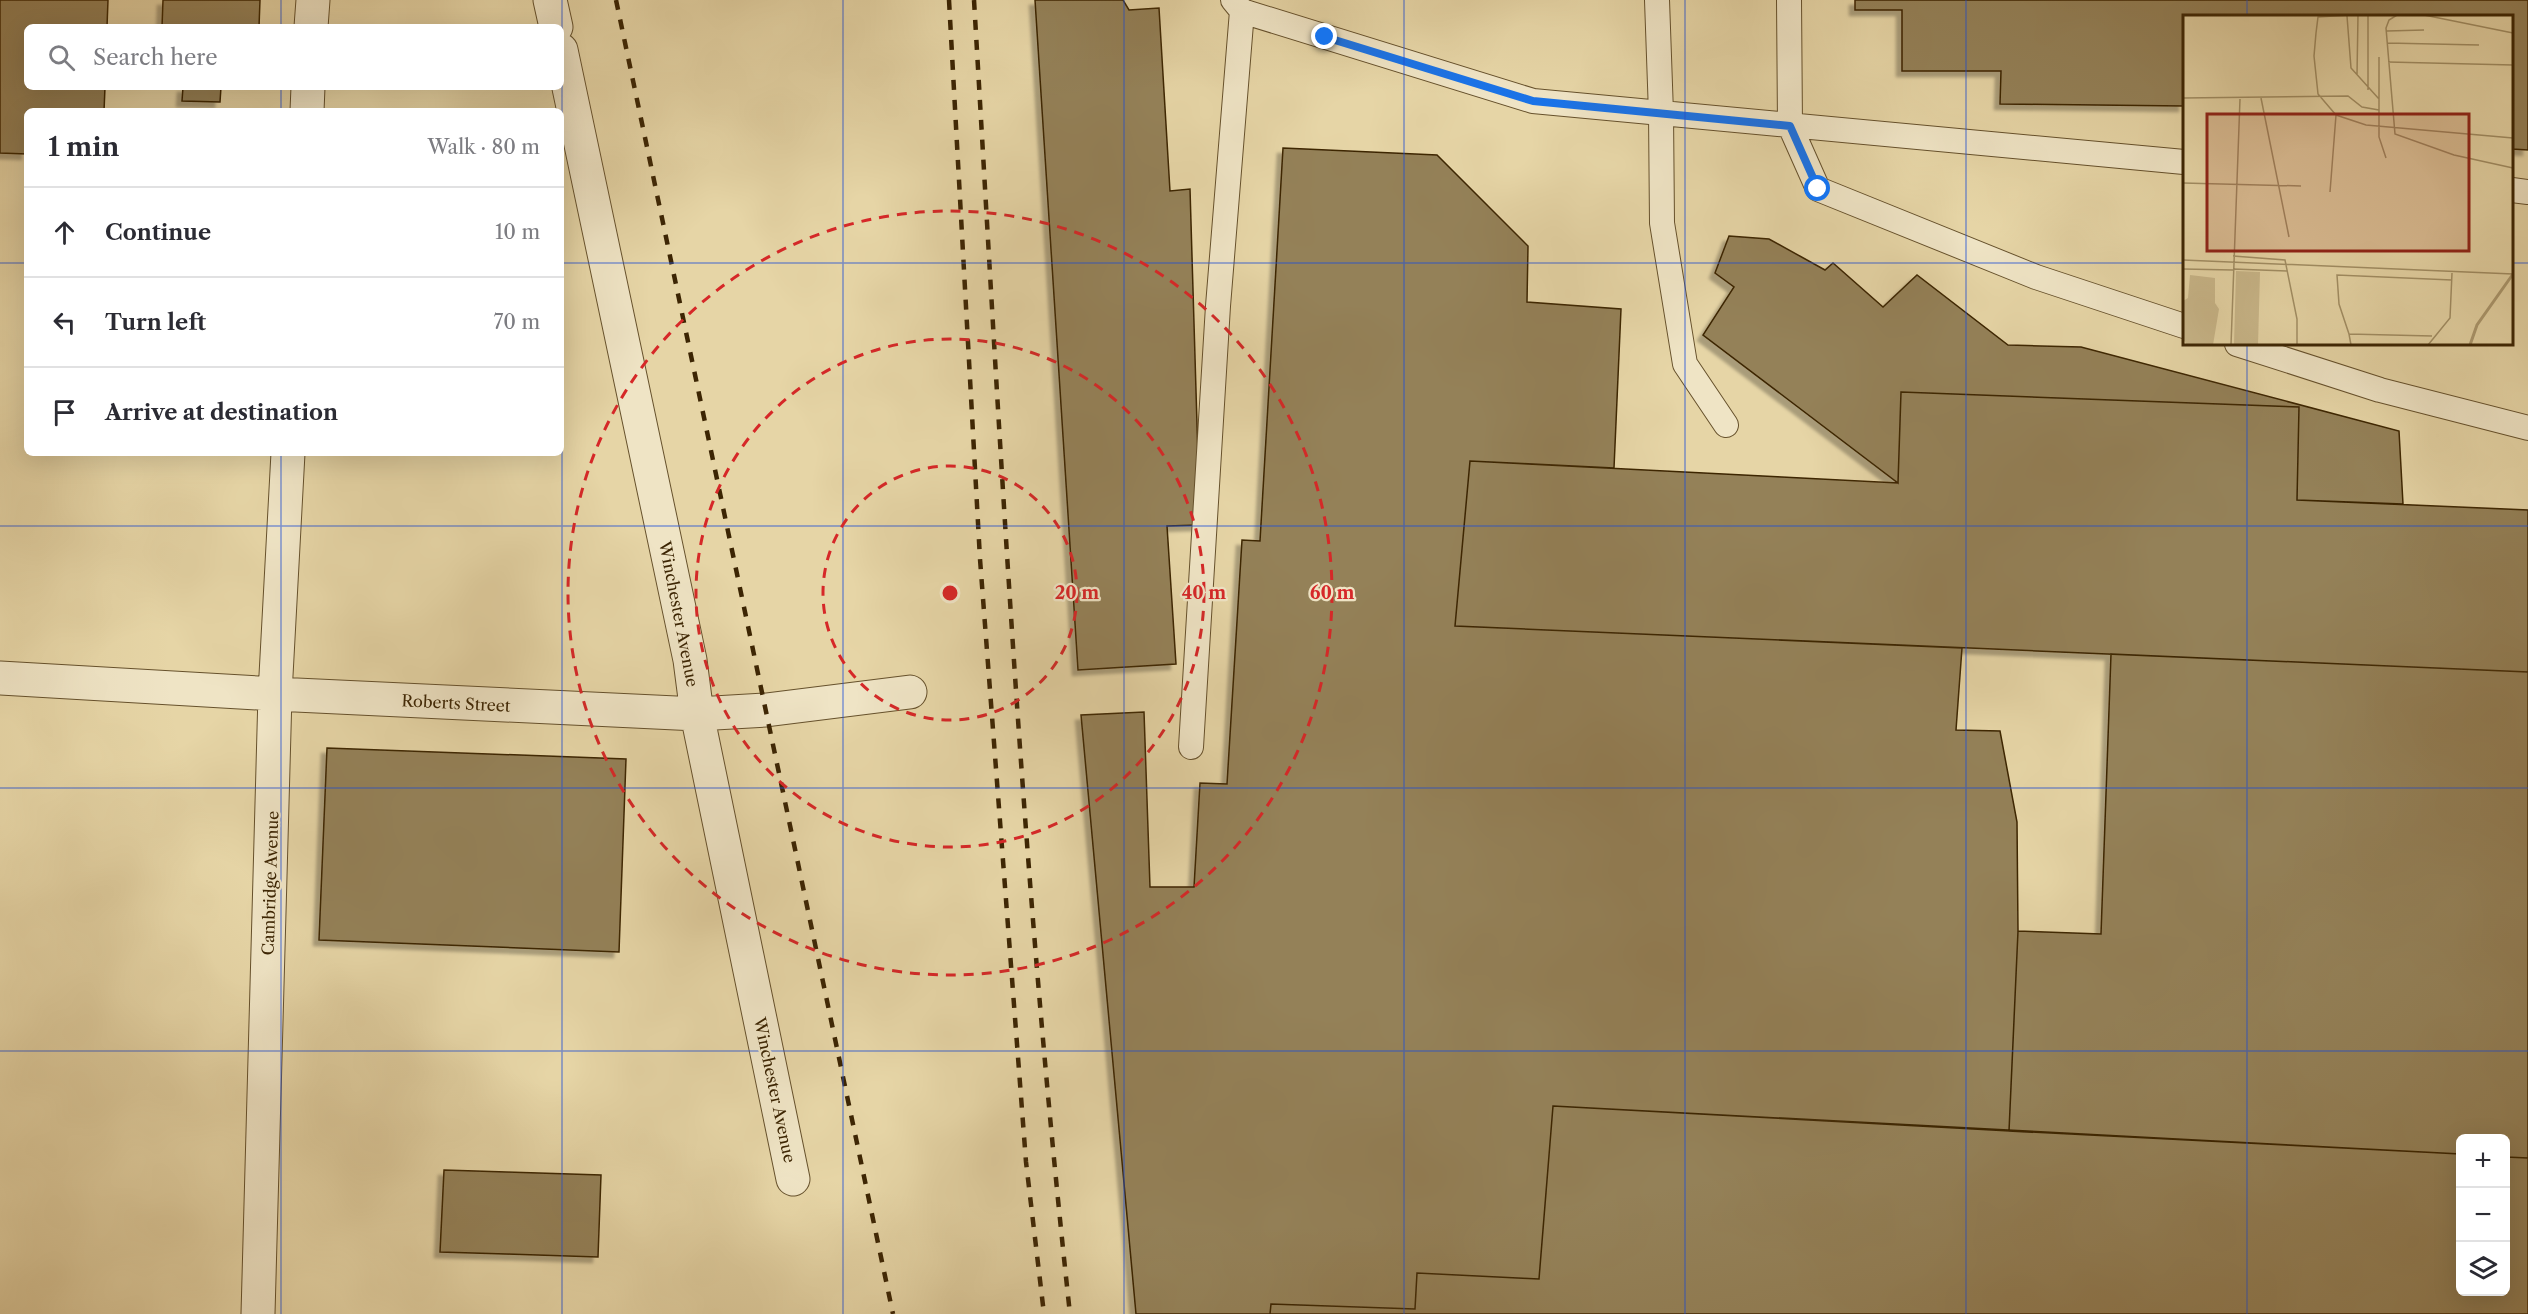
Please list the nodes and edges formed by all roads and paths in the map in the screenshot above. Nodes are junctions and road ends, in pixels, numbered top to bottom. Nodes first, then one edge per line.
1 (313, 0) edge
2 (550, 0) edge
3 (1657, 0) edge
4 (1789, 0) edge
5 (1237, 5) edge
6 (311, 24) edge
7 (555, 24) edge
8 (564, 64) edge
9 (308, 90) edge
10 (307, 108) edge
11 (1662, 113) junction
12 (1790, 126) junction
13 (2183, 162) edge
14 (2513, 190) edge
15 (2528, 192) edge
16 (2183, 326) edge
17 (2240, 345) edge
18 (1726, 425) dead end
19 (2528, 428) edge
20 (288, 456) edge
21 (0, 678) edge
22 (910, 692) dead end
23 (275, 694) junction
24 (697, 714) junction
25 (1191, 747) dead end
26 (793, 1179) dead end
27 (258, 1314) edge

1 - 6 street
2 - 7 street
3 - 11 lane
4 - 12 lane
5 - 11 lane
5 - 25 lane
8 - 24 street, Winchester Avenue
9 - 10 street
11 - 12 lane
11 - 18 lane
12 - 13 lane
12 - 16 lane
14 - 15 lane
17 - 19 lane
20 - 23 street, Cambridge Avenue
21 - 23 street, Roberts Street
22 - 24 street, Roberts Street
23 - 24 street, Roberts Street
23 - 27 street, Cambridge Avenue
24 - 26 street, Winchester Avenue

